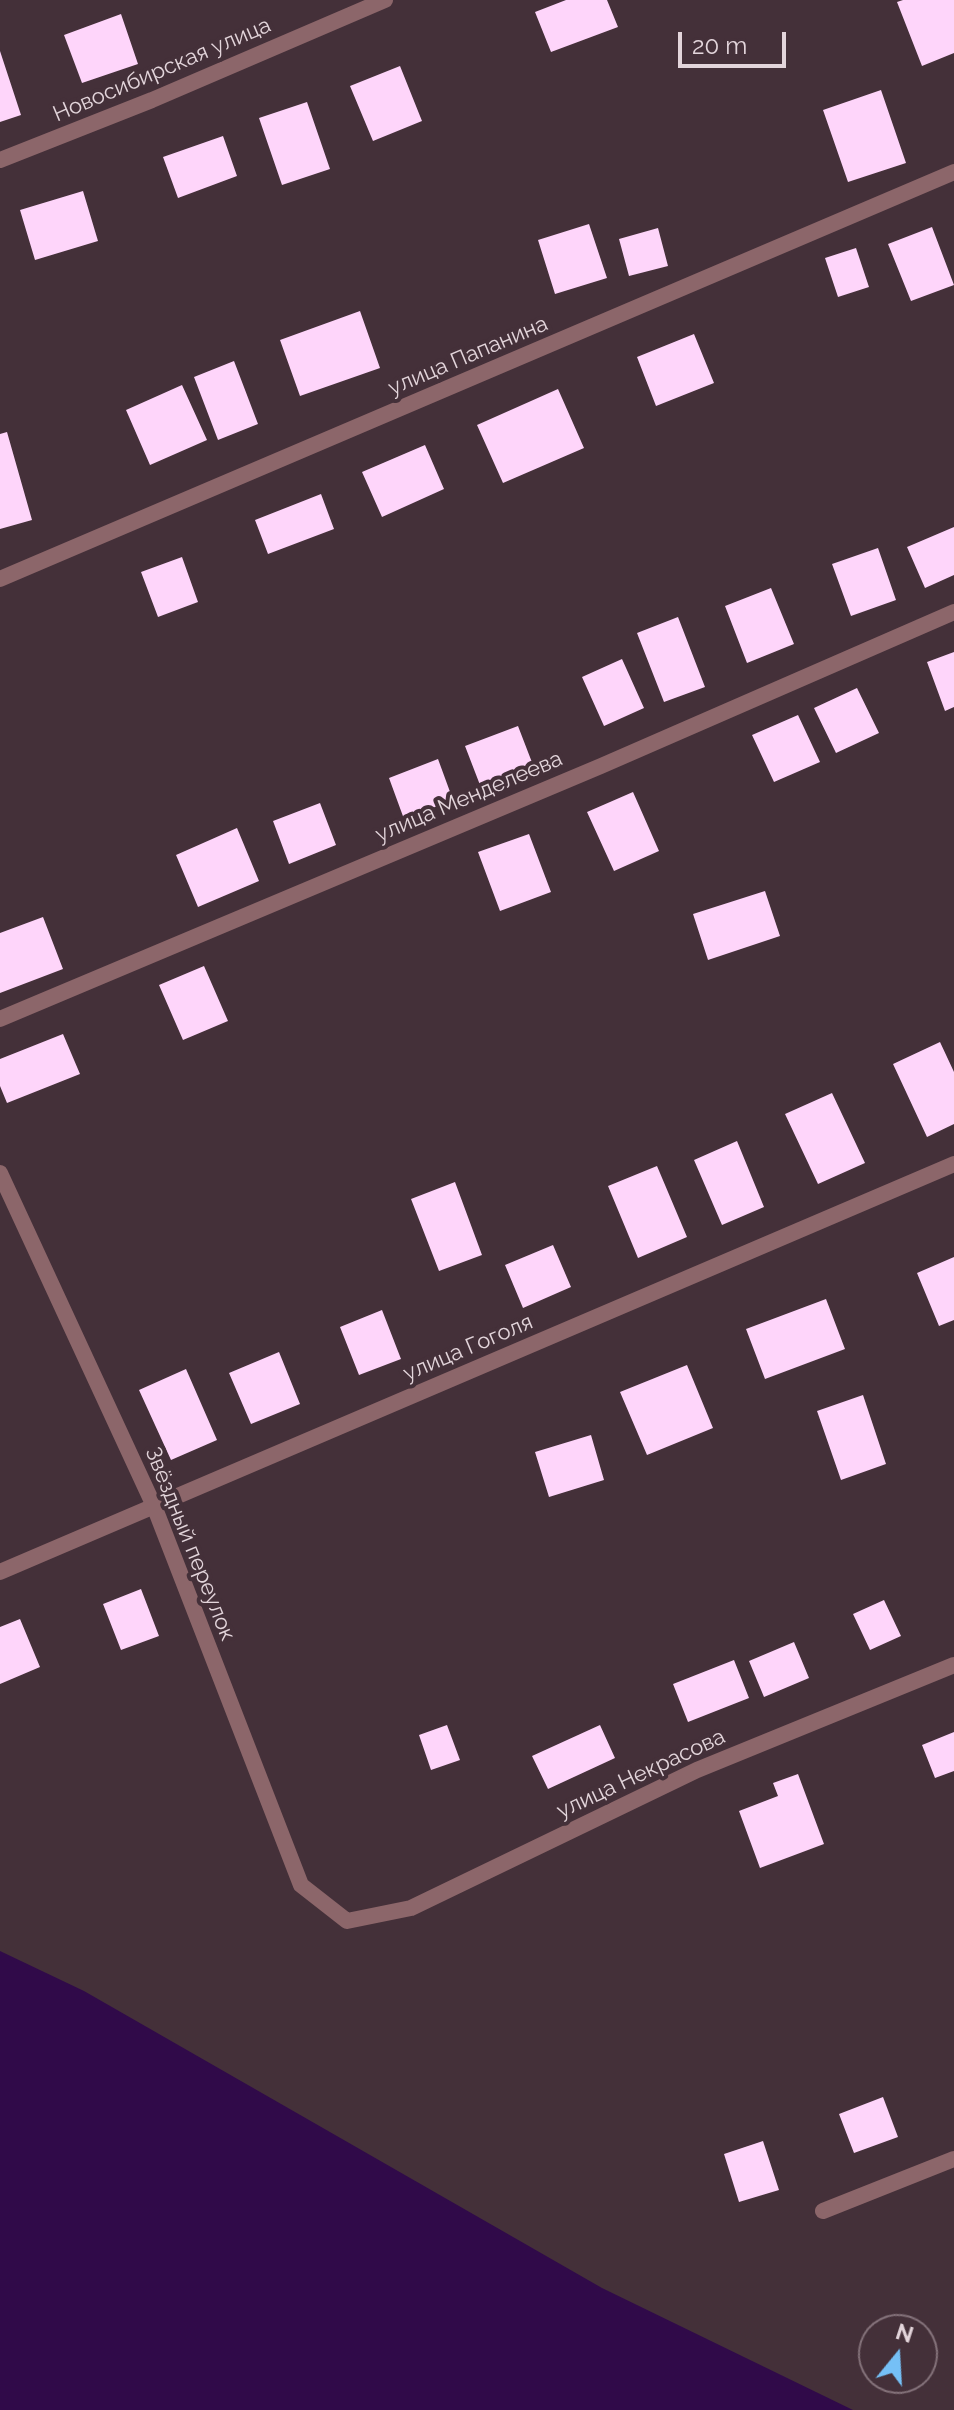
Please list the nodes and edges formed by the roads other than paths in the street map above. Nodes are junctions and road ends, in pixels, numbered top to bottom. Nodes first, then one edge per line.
1 (385, 0) edge
2 (0, 160) edge
3 (954, 172) edge
4 (0, 579) edge
5 (954, 612) edge
6 (0, 1019) edge
7 (954, 1164) edge
8 (0, 1173) edge
9 (154, 1506) junction
10 (0, 1572) edge
11 (954, 1665) edge
12 (347, 1921) joint
13 (954, 2159) edge
14 (823, 2211) dead end

1 - 2 street, Новосибирская улица
3 - 4 street, улица Папанина
5 - 6 street, улица Менделеева
7 - 9 street, улица Гоголя
8 - 9 street, Звёздный переулок
9 - 10 street, улица Гоголя
9 - 12 street, Звёздный переулок
11 - 12 street, улица Некрасова
13 - 14 street

